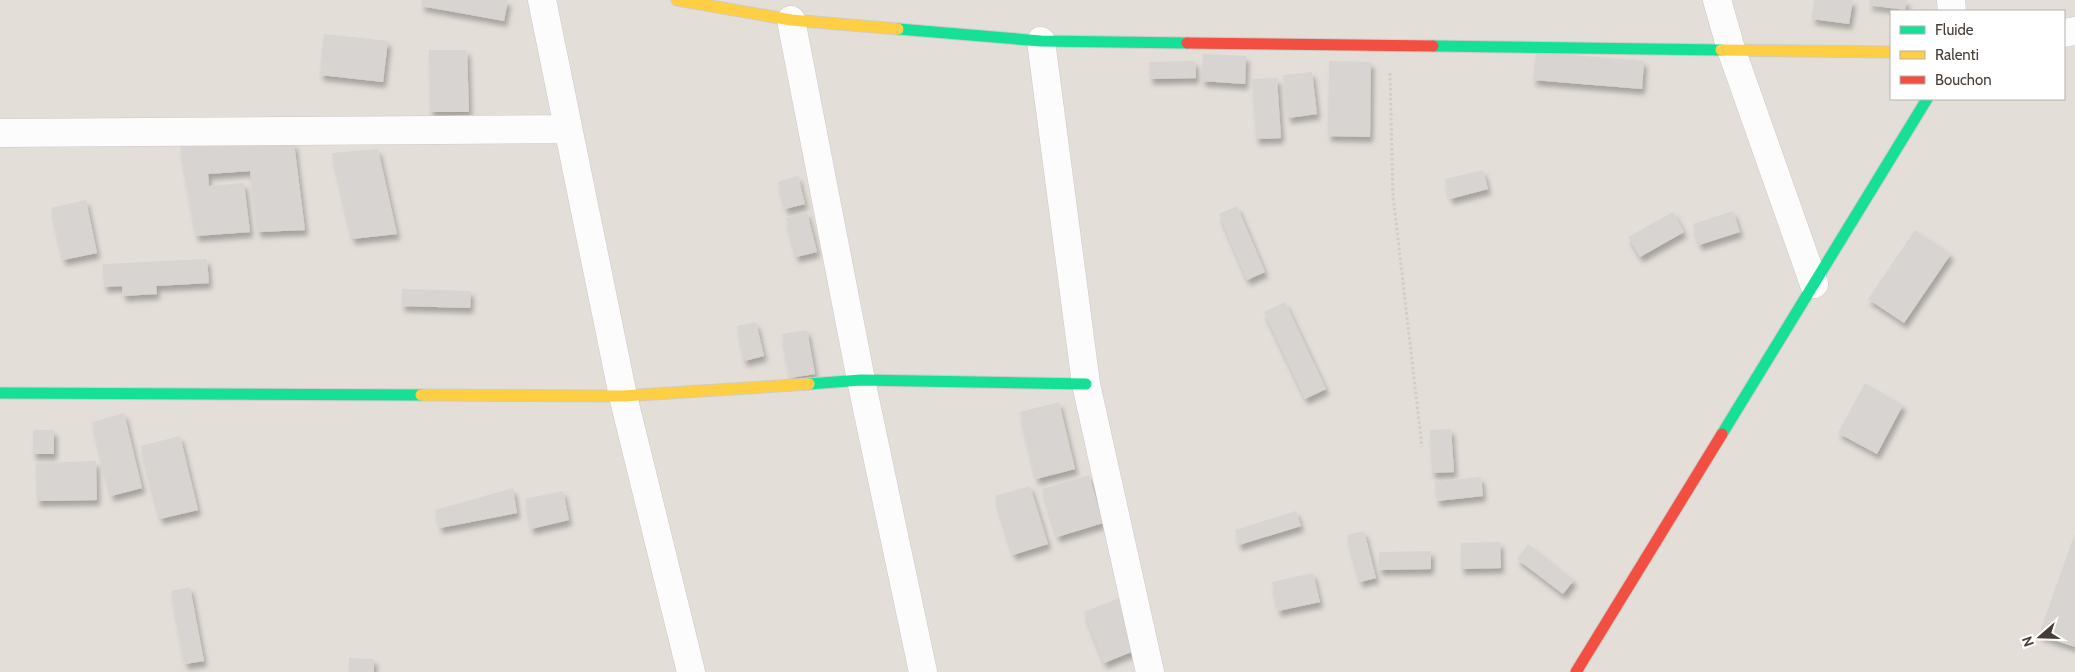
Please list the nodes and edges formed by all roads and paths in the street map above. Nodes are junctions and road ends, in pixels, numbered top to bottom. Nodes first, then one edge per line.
1 (542, 0) edge
2 (677, 0) edge
3 (1718, 0) edge
4 (748, 6) edge
5 (791, 20) junction
6 (1042, 41) junction
7 (1389, 45) junction
8 (1731, 49) junction
9 (1890, 52) edge
10 (1926, 100) edge
11 (568, 129) junction
12 (0, 133) edge
13 (1814, 284) junction
14 (861, 380) junction
15 (1086, 384) junction
16 (0, 393) edge
17 (622, 396) junction
18 (1422, 448) dead end
19 (691, 672) edge
20 (923, 672) edge
21 (1150, 672) edge
22 (1576, 672) edge

1 - 11 street
2 - 4 street
3 - 8 street
4 - 5 street
5 - 6 street
5 - 14 street
6 - 7 street
6 - 15 street
7 - 8 street
7 - 18 path
8 - 9 street
8 - 13 street
10 - 13 street
11 - 12 street
11 - 17 street
13 - 22 street
14 - 15 street
14 - 17 street
14 - 20 street
15 - 21 street
16 - 17 street
17 - 19 street

